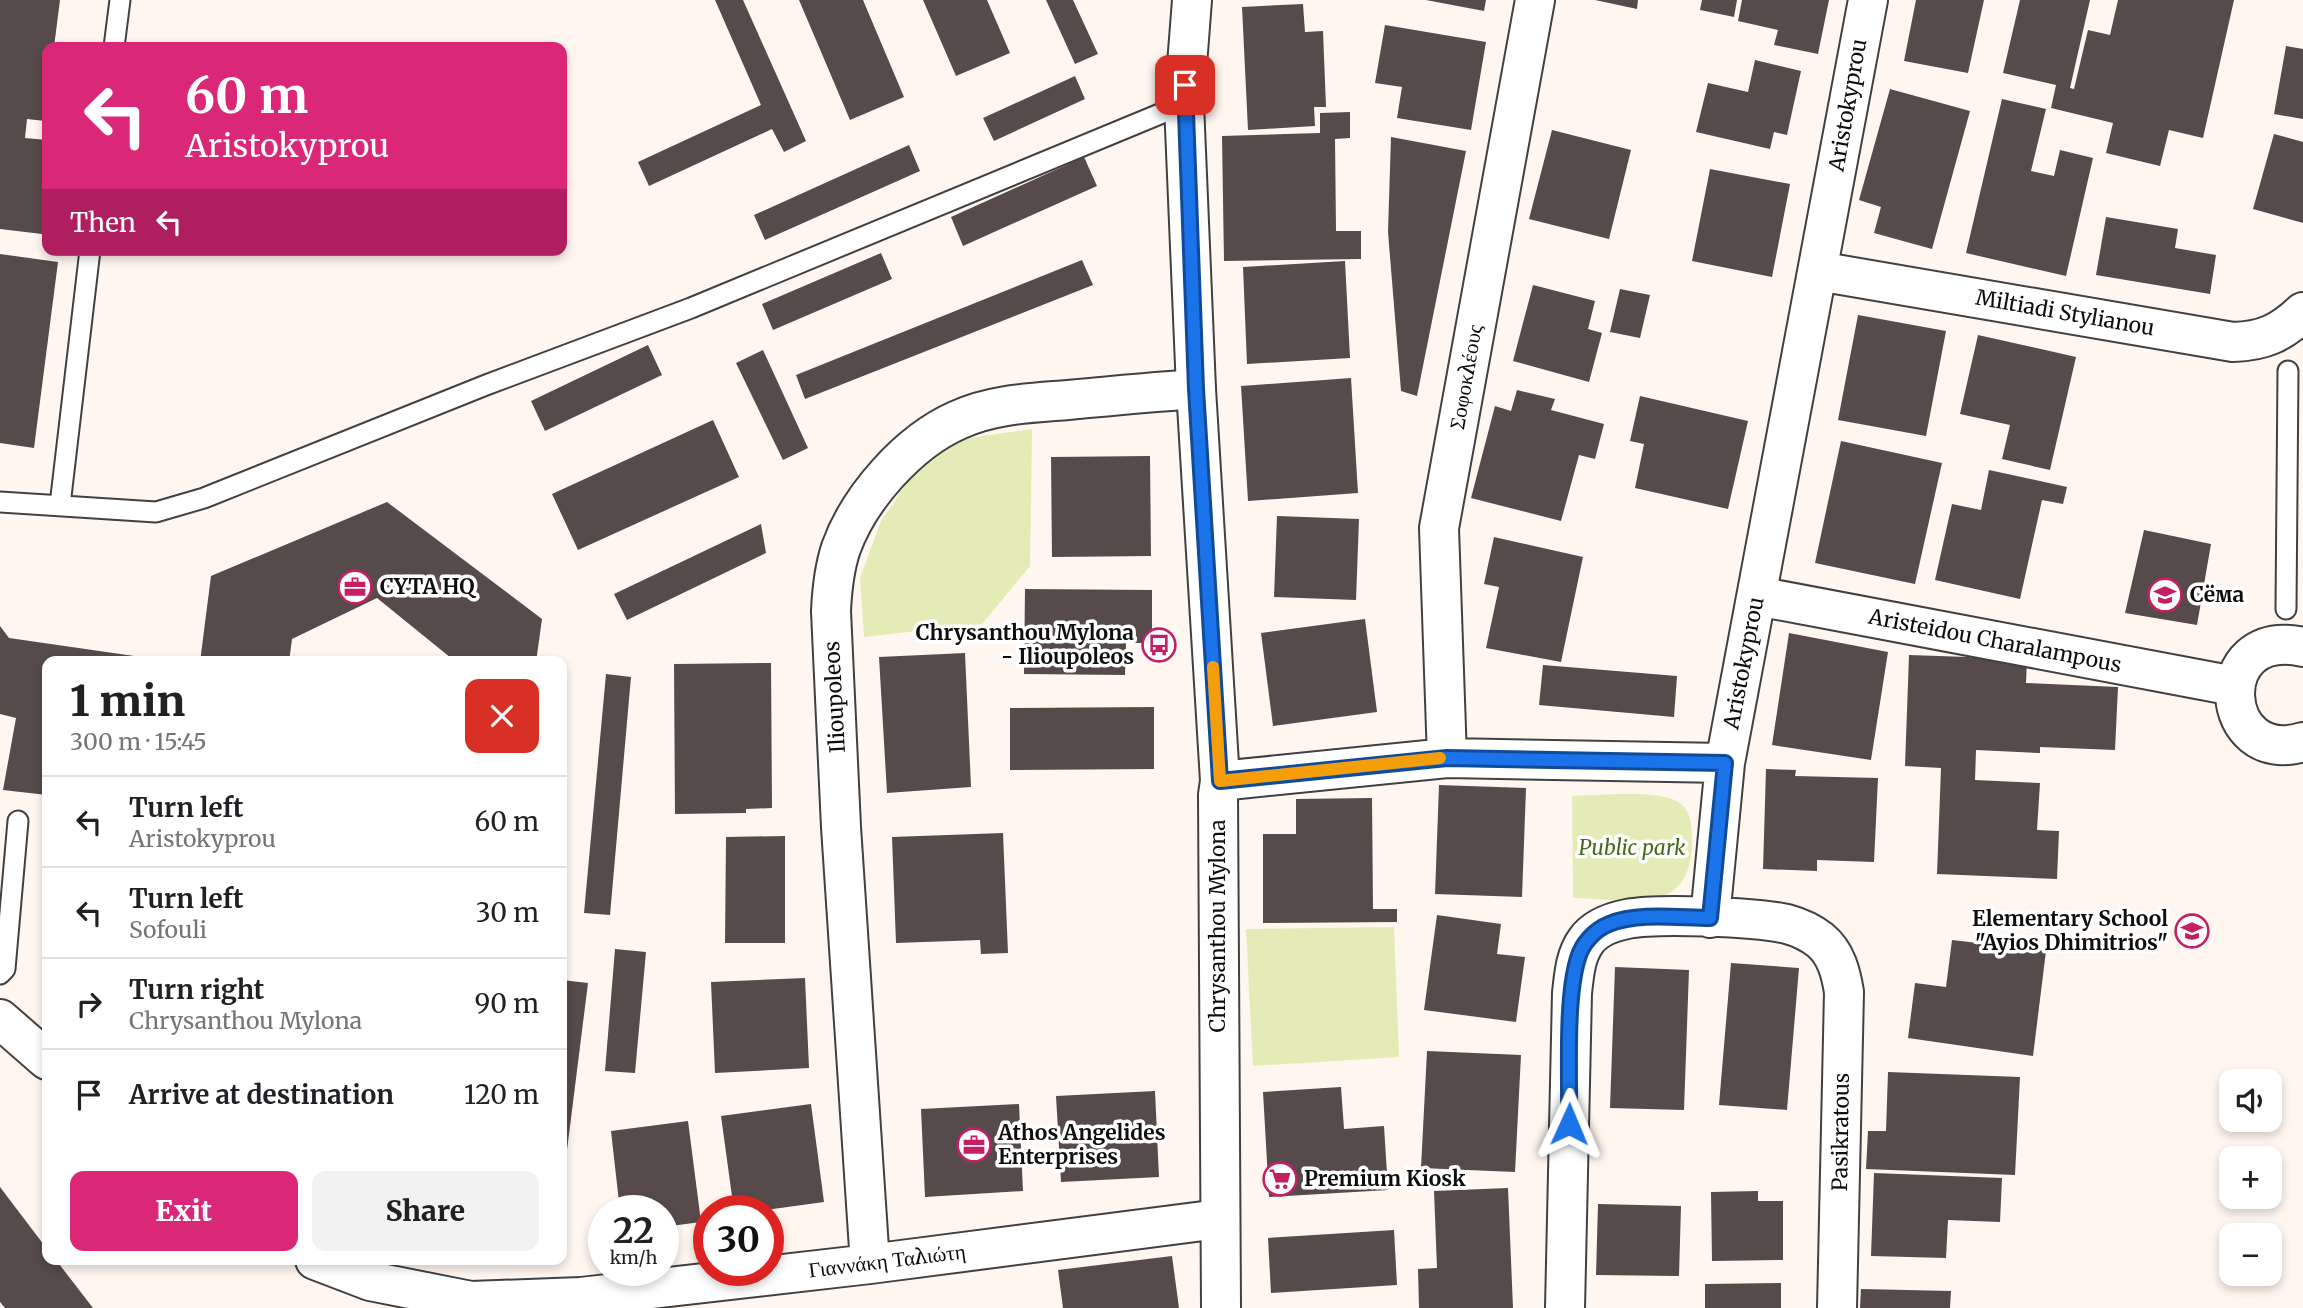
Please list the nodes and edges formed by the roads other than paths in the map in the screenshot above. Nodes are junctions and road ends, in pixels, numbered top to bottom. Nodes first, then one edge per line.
1 (120, 0) edge
2 (1192, 0) edge
3 (1535, 0) edge
4 (1868, 0) edge
5 (115, 42) edge
6 (1184, 104) junction
7 (89, 256) edge
8 (1818, 271) junction
9 (2303, 312) edge
10 (2288, 371) dead end
11 (1196, 389) junction
12 (0, 502) edge
13 (60, 505) junction
14 (1757, 596) junction
15 (2286, 609) dead end
16 (2303, 647) edge
17 (2234, 686) junction
18 (2303, 742) edge
19 (1447, 758) junction
20 (1725, 763) junction
21 (1220, 781) junction
22 (18, 821) dead end
23 (1710, 918) junction
24 (0, 974) edge
25 (0, 1019) edge
26 (42, 1056) edge
27 (1219, 1219) junction
28 (870, 1264) junction
29 (329, 1265) edge
30 (1221, 1308) edge
31 (1564, 1308) edge
32 (1837, 1308) edge

1 - 5 lane
2 - 6 street, Chrysanthou Mylona
3 - 19 street, Σοφοκλέους
4 - 8 street, Aristokyprou
6 - 11 street, Chrysanthou Mylona
6 - 13 lane
7 - 13 lane
8 - 9 street, Miltiadi Stylianou
8 - 14 street, Aristokyprou
10 - 15 lane
11 - 21 street, Chrysanthou Mylona
11 - 28 street, Ilioupoleos
12 - 13 lane
14 - 17 street, Aristeidou Charalampous
14 - 20 street, Aristokyprou
16 - 17 street
17 - 18 street
19 - 20 street
19 - 21 street
20 - 23 street, Aristokyprou
21 - 27 street, Chrysanthou Mylona
22 - 24 lane
23 - 31 street
23 - 32 street, Pasikratous
25 - 26 street
27 - 28 street, Γιαννάκη Ταλιώτη
27 - 30 street, Chrysanthou Mylona
28 - 29 street, Γιαννάκη Ταλιώτη

